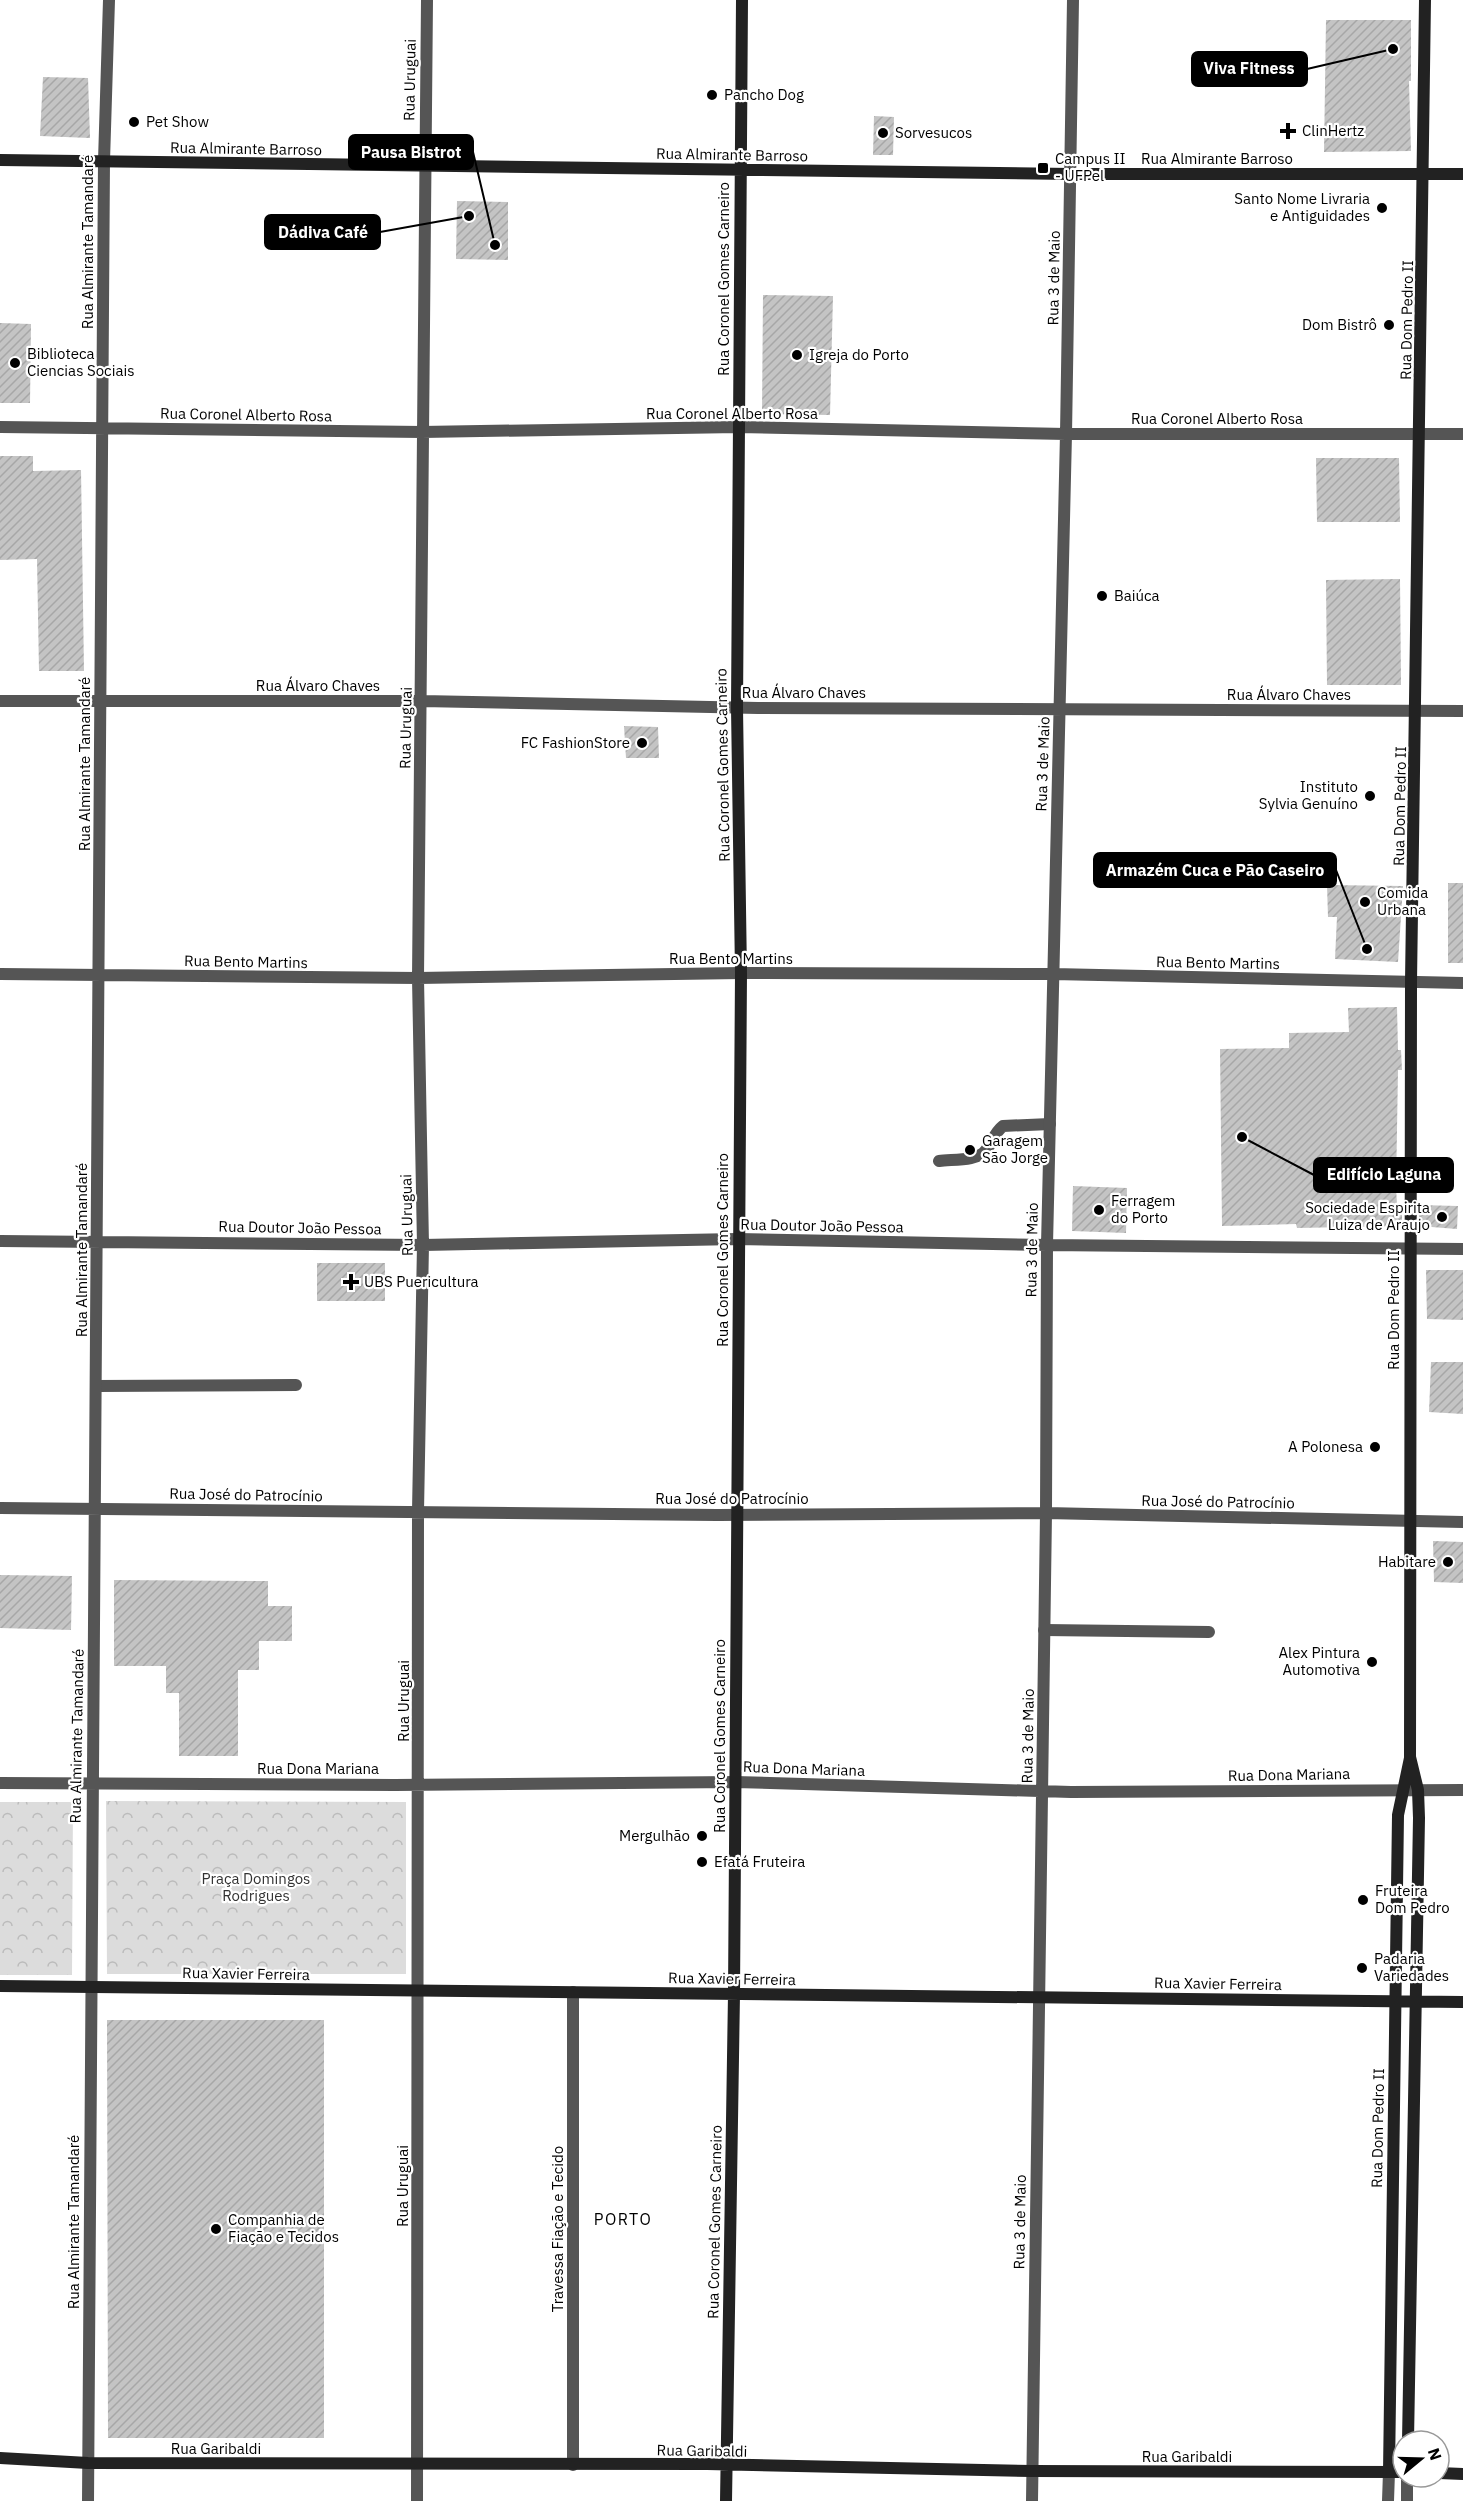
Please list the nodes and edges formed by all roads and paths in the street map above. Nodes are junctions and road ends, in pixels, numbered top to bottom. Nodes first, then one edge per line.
1 (108, 0) edge
2 (427, 0) edge
3 (742, 0) edge
4 (1073, 0) edge
5 (1425, 0) edge
6 (0, 160) edge
7 (104, 161) junction
8 (423, 167) junction
9 (739, 170) junction
10 (1071, 174) junction
11 (1424, 174) junction
12 (1463, 174) edge
13 (0, 427) edge
14 (738, 427) junction
15 (102, 428) junction
16 (422, 432) junction
17 (1066, 434) junction
18 (1421, 434) junction
19 (1463, 434) edge
20 (0, 701) edge
21 (100, 701) junction
22 (422, 701) junction
23 (737, 708) junction
24 (1060, 710) junction
25 (1417, 710) junction
26 (1463, 711) edge
27 (741, 973) junction
28 (0, 974) edge
29 (1053, 974) junction
30 (100, 975) junction
31 (418, 978) junction
32 (1411, 982) junction
33 (1463, 984) edge
34 (1050, 1124) junction
35 (939, 1161) dead end
36 (737, 1239) junction
37 (0, 1241) edge
38 (97, 1241) junction
39 (423, 1245) junction
40 (1047, 1245) junction
41 (1410, 1248) junction
42 (1463, 1249) edge
43 (296, 1384) dead end
44 (96, 1386) junction
45 (0, 1508) edge
46 (96, 1508) junction
47 (418, 1511) junction
48 (1046, 1513) junction
49 (736, 1515) junction
50 (1408, 1522) junction
51 (1463, 1522) edge
52 (1044, 1630) junction
53 (1209, 1632) dead end
54 (1410, 1757) junction
55 (735, 1782) junction
56 (0, 1783) edge
57 (91, 1783) junction
58 (419, 1784) junction
59 (1401, 1789) junction
60 (1418, 1790) junction
61 (1463, 1790) edge
62 (1042, 1791) junction
63 (0, 1986) edge
64 (90, 1987) junction
65 (419, 1990) junction
66 (573, 1992) junction
67 (734, 1994) junction
68 (1037, 1997) junction
69 (1394, 2001) junction
70 (1416, 2001) junction
71 (1463, 2002) edge
72 (1390, 2399) junction
73 (1408, 2400) junction
74 (1408, 2429) edge
75 (0, 2458) edge
76 (88, 2463) junction
77 (417, 2465) junction
78 (573, 2465) junction
79 (726, 2465) junction
80 (1032, 2471) junction
81 (1389, 2472) junction
82 (88, 2501) edge
83 (417, 2501) edge
84 (726, 2501) edge
85 (1032, 2501) edge
86 (1388, 2501) edge

1 - 7 street, Rua Almirante Tamandaré
2 - 8 street, Rua Uruguai
3 - 9 street, Rua Coronel Gomes Carneiro
4 - 10 street, Rua 3 de Maio
5 - 11 street, Rua Dom Pedro II
6 - 7 street, Rua Almirante Barroso
7 - 8 street, Rua Almirante Barroso
7 - 15 street, Rua Almirante Tamandaré
8 - 9 street, Rua Almirante Barroso
8 - 16 street, Rua Uruguai
9 - 10 street, Rua Almirante Barroso
9 - 14 street, Rua Coronel Gomes Carneiro
10 - 11 street, Rua Almirante Barroso
10 - 17 street, Rua 3 de Maio
11 - 12 street, Rua Almirante Barroso
11 - 18 street, Rua Dom Pedro II
13 - 15 street, Rua Coronel Alberto Rosa
14 - 16 street, Rua Coronel Alberto Rosa
14 - 17 street, Rua Coronel Alberto Rosa
14 - 23 street, Rua Coronel Gomes Carneiro
15 - 16 street, Rua Coronel Alberto Rosa
15 - 21 street, Rua Almirante Tamandaré
16 - 22 street, Rua Uruguai
17 - 18 street, Rua Coronel Alberto Rosa
17 - 24 street, Rua 3 de Maio
18 - 19 street, Rua Coronel Alberto Rosa
18 - 25 street, Rua Dom Pedro II
20 - 21 street, Rua Álvaro Chaves
21 - 22 street, Rua Álvaro Chaves
21 - 30 street, Rua Almirante Tamandaré
22 - 23 street, Rua Álvaro Chaves
22 - 31 street, Rua Uruguai
23 - 24 street, Rua Álvaro Chaves
23 - 27 street, Rua Coronel Gomes Carneiro
24 - 25 street, Rua Álvaro Chaves
24 - 29 street, Rua 3 de Maio
25 - 26 street, Rua Álvaro Chaves
25 - 32 street, Rua Dom Pedro II
27 - 29 street, Rua Bento Martins
27 - 31 street, Rua Bento Martins
27 - 36 street, Rua Coronel Gomes Carneiro
28 - 30 street, Rua Bento Martins
29 - 32 street, Rua Bento Martins
29 - 34 street, Rua 3 de Maio
30 - 31 street, Rua Bento Martins
30 - 38 street, Rua Almirante Tamandaré
31 - 39 street, Rua Uruguai
32 - 33 street, Rua Bento Martins
32 - 41 street, Rua Dom Pedro II
34 - 35 street
34 - 40 street, Rua 3 de Maio
36 - 39 street, Rua Doutor João Pessoa
36 - 40 street, Rua Doutor João Pessoa
36 - 49 street, Rua Coronel Gomes Carneiro
37 - 38 street, Rua Doutor João Pessoa
38 - 39 street, Rua Doutor João Pessoa
38 - 44 street, Rua Almirante Tamandaré
39 - 47 street, Rua Uruguai
40 - 41 street, Rua Doutor João Pessoa
40 - 48 street, Rua 3 de Maio
41 - 42 street, Rua Doutor João Pessoa
41 - 50 street, Rua Dom Pedro II
43 - 44 street
44 - 46 street, Rua Almirante Tamandaré
45 - 46 street, Rua José do Patrocínio
46 - 47 street, Rua José do Patrocínio
46 - 57 street, Rua Almirante Tamandaré
47 - 49 street, Rua José do Patrocínio
47 - 58 street, Rua Uruguai
48 - 49 street, Rua José do Patrocínio
48 - 50 street, Rua José do Patrocínio
48 - 52 street, Rua 3 de Maio
49 - 55 street, Rua Coronel Gomes Carneiro
50 - 51 street, Rua José do Patrocínio
50 - 54 street, Rua Dom Pedro II
52 - 53 street
52 - 62 street, Rua 3 de Maio
54 - 59 street, Rua Dom Pedro II
54 - 60 street, Rua Dom Pedro II
55 - 58 street, Rua Dona Mariana
55 - 62 street, Rua Dona Mariana
55 - 67 street, Rua Coronel Gomes Carneiro
56 - 57 street, Rua Dona Mariana
57 - 58 street, Rua Dona Mariana
57 - 64 street, Rua Almirante Tamandaré
58 - 65 street, Rua Uruguai
59 - 60 street, Rua Dona Mariana
59 - 62 street, Rua Dona Mariana
59 - 69 street, Rua Dom Pedro II
60 - 61 street, Rua Dona Mariana
60 - 70 street, Rua Dom Pedro II
62 - 68 street, Rua 3 de Maio
63 - 64 street, Rua Xavier Ferreira
64 - 65 street, Rua Xavier Ferreira
64 - 76 street, Rua Almirante Tamandaré
65 - 66 street, Rua Xavier Ferreira
65 - 77 street, Rua Uruguai
66 - 67 street, Rua Xavier Ferreira
66 - 78 street, Travessa Fiação e Tecido
67 - 68 street, Rua Xavier Ferreira
67 - 79 street, Rua Coronel Gomes Carneiro
68 - 69 street, Rua Xavier Ferreira
68 - 80 street, Rua 3 de Maio
69 - 70 street, Rua Xavier Ferreira
69 - 72 street, Rua Dom Pedro II
70 - 71 street, Rua Xavier Ferreira
70 - 73 street, Rua Dom Pedro II
72 - 73 street
72 - 81 street, Rua Dom Pedro II
73 - 74 street, Rua Dom Pedro II
75 - 76 street, Rua Garibaldi
76 - 77 street, Rua Garibaldi
76 - 82 street, Rua Almirante Tamandaré
77 - 78 street, Rua Garibaldi
77 - 83 street, Rua Uruguai
78 - 79 street, Rua Garibaldi
79 - 80 street, Rua Garibaldi
79 - 84 street, Rua Coronel Gomes Carneiro
80 - 81 street, Rua Garibaldi
80 - 85 street, Rua 3 de Maio
81 - 86 street, Rua Dom Pedro II

